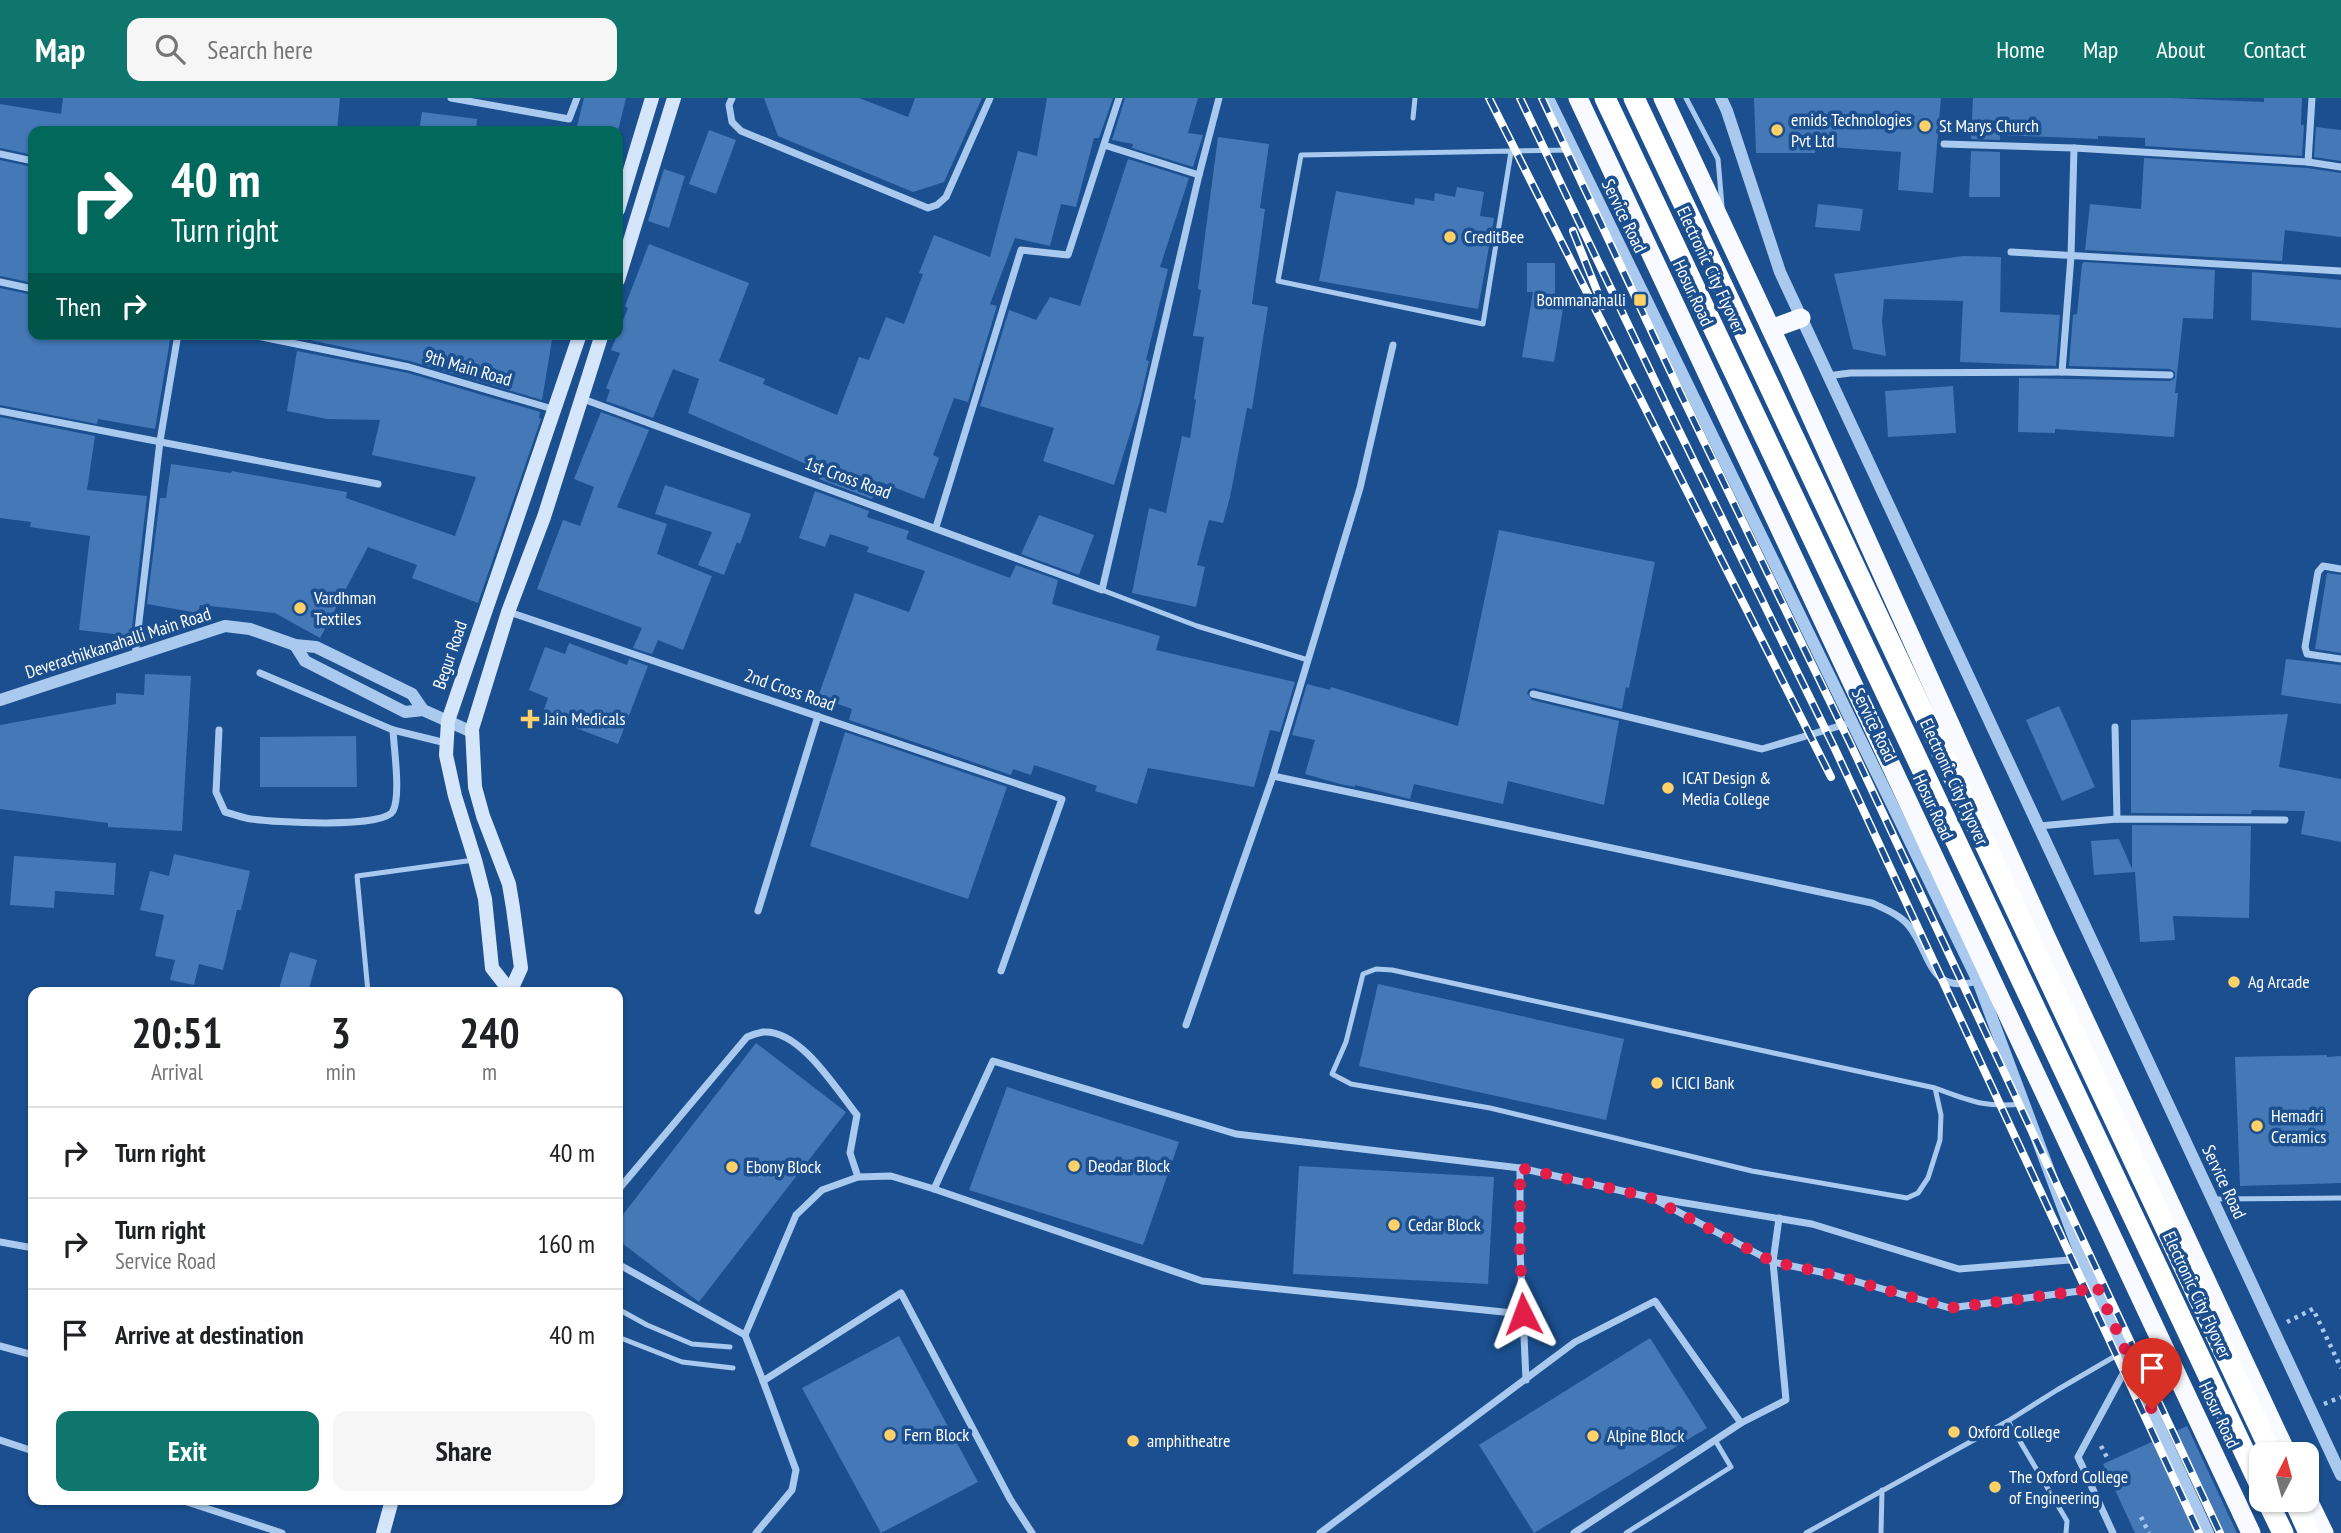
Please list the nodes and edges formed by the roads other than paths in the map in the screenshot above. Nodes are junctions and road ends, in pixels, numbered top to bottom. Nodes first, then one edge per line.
1 (450, 98) edge
2 (577, 98) edge
3 (652, 98) edge
4 (674, 98) edge
5 (732, 98) edge
6 (990, 98) edge
7 (1119, 98) edge
8 (1219, 98) edge
9 (1415, 98) edge
10 (1548, 98) edge
11 (1578, 98) edge
12 (1605, 98) edge
13 (1634, 98) edge
14 (1663, 98) edge
15 (1686, 98) edge
16 (1721, 98) edge
17 (2312, 98) edge
18 (1413, 118) dead end
19 (1944, 144) dead end
20 (1104, 145) junction
21 (2074, 148) junction
22 (1571, 150) junction
23 (1511, 152) junction
24 (0, 154) edge
25 (28, 160) edge
26 (2308, 162) junction
27 (2341, 167) edge
28 (1199, 174) junction
29 (623, 194) edge
30 (1725, 230) junction
31 (2011, 252) dead end
32 (2071, 256) junction
33 (623, 264) edge
34 (2341, 271) edge
35 (0, 282) edge
36 (28, 288) edge
37 (1801, 318) junction
38 (1771, 329) junction
39 (177, 340) edge
40 (276, 340) edge
41 (578, 340) edge
42 (600, 340) edge
43 (1393, 345) dead end
44 (2062, 372) junction
45 (2170, 375) dead end
46 (1827, 376) junction
47 (583, 399) junction
48 (556, 410) junction
49 (0, 411) edge
50 (160, 441) junction
51 (378, 484) dead end
52 (936, 527) junction
53 (2341, 569) edge
54 (1102, 590) junction
55 (508, 612) junction
56 (295, 645) junction
57 (135, 656) junction
58 (2341, 659) edge
59 (1308, 660) junction
60 (260, 673) dead end
61 (1533, 694) dead end
62 (0, 700) edge
63 (423, 710) junction
64 (818, 716) junction
65 (447, 721) junction
66 (1853, 722) junction
67 (2115, 727) dead end
68 (219, 730) dead end
69 (393, 730) junction
70 (472, 732) junction
71 (446, 743) junction
72 (1273, 776) junction
73 (2117, 819) junction
74 (2285, 820) dead end
75 (2039, 826) junction
76 (475, 860) junction
77 (758, 911) dead end
78 (1001, 971) dead end
79 (1978, 981) junction
80 (368, 987) edge
81 (507, 987) edge
82 (512, 987) edge
83 (1186, 1025) dead end
84 (1935, 1088) junction
85 (2023, 1104) junction
86 (1520, 1168) junction
87 (858, 1177) junction
88 (623, 1184) edge
89 (934, 1189) junction
90 (1649, 1197) junction
91 (2341, 1198) edge
92 (2212, 1199) junction
93 (1779, 1219) junction
94 (2183, 1231) junction
95 (0, 1242) edge
96 (28, 1247) edge
97 (2122, 1258) junction
98 (2082, 1259) junction
99 (1773, 1262) junction
100 (623, 1267) edge
101 (2096, 1284) junction
102 (623, 1312) edge
103 (1523, 1314) junction
104 (745, 1335) junction
105 (623, 1339) edge
106 (0, 1346) edge
107 (730, 1347) dead end
108 (28, 1354) edge
109 (2127, 1356) junction
110 (733, 1367) dead end
111 (1526, 1380) junction
112 (763, 1381) junction
113 (2008, 1421) junction
114 (1741, 1423) junction
115 (0, 1440) edge
116 (1715, 1440) junction
117 (2267, 1442) edge
118 (2281, 1442) edge
119 (28, 1449) edge
120 (2249, 1461) edge
121 (2341, 1475) edge
122 (1882, 1490) junction
123 (196, 1505) edge
124 (391, 1505) edge
125 (2273, 1512) edge
126 (2299, 1512) edge
127 (2314, 1512) edge
128 (282, 1533) edge
129 (383, 1533) edge
130 (757, 1533) edge
131 (1032, 1533) edge
132 (1320, 1533) edge
133 (1574, 1533) edge
134 (1626, 1533) edge
135 (1806, 1533) edge
136 (1881, 1533) edge
137 (2066, 1533) edge
138 (2113, 1533) edge
139 (2208, 1533) edge
140 (2251, 1533) edge
141 (2283, 1533) edge
142 (2309, 1533) edge
143 (2324, 1533) edge

1 - 2 street
3 - 29 main road
4 - 33 main road
5 - 6 street
7 - 20 street
8 - 28 street
9 - 18 lane
10 - 22 street, Service Road
11 - 97 highway, Hosur Road
12 - 120 highway, Electronic City Flyover
13 - 117 highway, Electronic City Flyover
14 - 30 highway
15 - 30 lane
16 - 37 street, Service Road
17 - 26 street
19 - 21 street
20 - 28 street
20 - 52 street
21 - 26 street
21 - 32 street
22 - 23 lane
22 - 66 street, Service Road
23 - 23 lane
24 - 25 street
26 - 27 street
28 - 54 street
30 - 38 highway
31 - 32 street
32 - 34 street
32 - 44 street
35 - 36 street
37 - 38 highway
37 - 46 street, Service Road
38 - 94 highway
39 - 50 street
40 - 48 street, 9th Main Road
41 - 48 main road, Begur Road
42 - 47 main road, Begur Road
43 - 59 street
44 - 45 street
44 - 46 street
46 - 75 street, Service Road
47 - 52 street, 1st Cross Road
47 - 55 main road, Begur Road
48 - 65 main road, Begur Road
49 - 50 street
50 - 51 street
50 - 57 street
52 - 54 street, 1st Cross Road
53 - 58 street
54 - 59 lane
55 - 64 street, 2nd Cross Road
55 - 70 main road, Begur Road
56 - 57 street, Deverachikkanahalli Main Road
56 - 63 street, Deverachikkanahalli Main Road
56 - 63 street
57 - 62 street, Deverachikkanahalli Main Road
59 - 72 street
60 - 69 street
61 - 66 street
63 - 65 street, Deverachikkanahalli Main Road
64 - 77 street
64 - 78 street, 2nd Cross Road
65 - 70 street, Deverachikkanahalli Main Road
65 - 71 main road, Begur Road
66 - 79 street, Service Road
67 - 73 street
68 - 69 street
69 - 71 street
70 - 82 main road, Begur Road
71 - 76 main road, Begur Road
72 - 79 street
72 - 83 street
73 - 74 street
73 - 75 street
75 - 92 street, Service Road
76 - 80 lane
76 - 81 main road, Begur Road
79 - 85 street, Service Road
84 - 84 lane
84 - 85 lane
85 - 98 street, Service Road
86 - 89 street
86 - 90 street
86 - 103 street
87 - 88 street
87 - 89 street
87 - 104 street
89 - 103 street
90 - 93 street
90 - 99 street
91 - 92 lane
92 - 121 street, Service Road
93 - 98 street
93 - 99 street
94 - 97 highway
94 - 118 highway
95 - 96 street
97 - 140 highway, Hosur Road
98 - 101 street, Service Road
99 - 101 street
99 - 114 street
100 - 104 street
101 - 109 street, Service Road
102 - 107 lane
103 - 111 street
104 - 112 street
105 - 110 lane
106 - 108 street
109 - 113 lane
109 - 138 street
109 - 139 street, Service Road
111 - 114 street
111 - 132 street
112 - 130 street
112 - 131 street
113 - 122 lane
113 - 137 lane
114 - 116 street
115 - 119 street
116 - 133 street
116 - 134 lane
122 - 135 lane
122 - 136 lane
123 - 128 street
124 - 129 main road
125 - 141 highway
126 - 142 highway
127 - 143 highway

